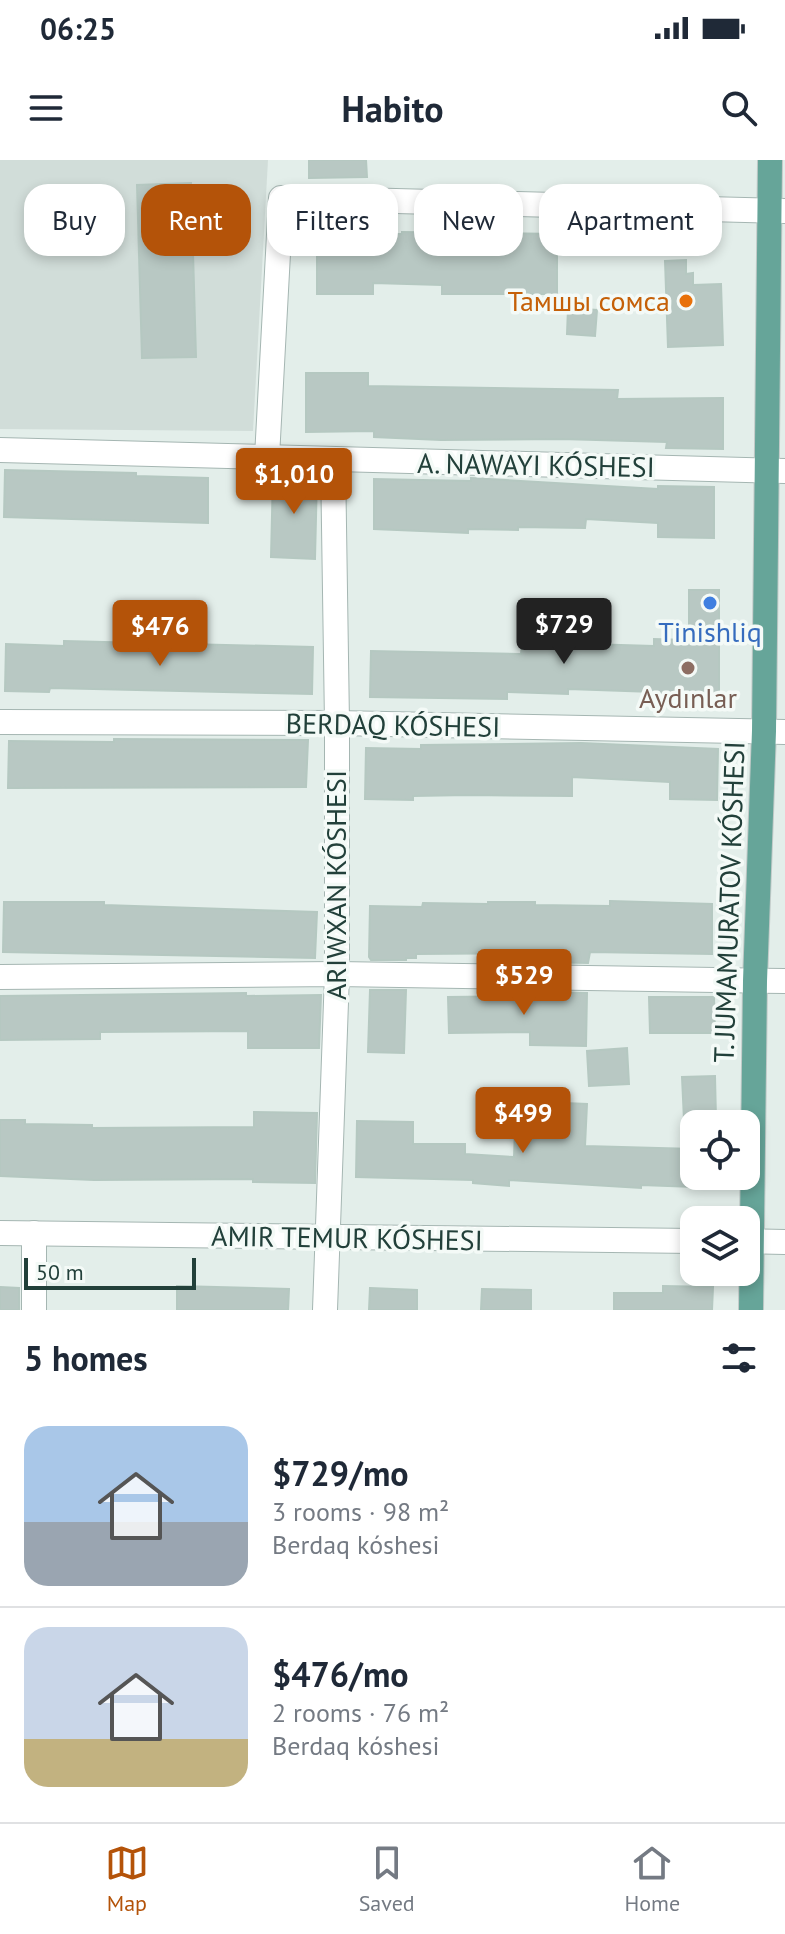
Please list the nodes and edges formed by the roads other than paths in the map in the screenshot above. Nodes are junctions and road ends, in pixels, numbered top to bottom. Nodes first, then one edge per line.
1 (770, 160) edge
2 (776, 211) edge
3 (0, 450) edge
4 (267, 457) junction
5 (333, 460) junction
6 (775, 471) edge
7 (0, 722) edge
8 (337, 723) junction
9 (774, 731) edge
10 (337, 974) junction
11 (0, 977) edge
12 (755, 981) junction
13 (785, 981) edge
14 (750, 1206) edge
15 (0, 1233) edge
16 (34, 1233) junction
17 (326, 1238) junction
18 (680, 1241) edge
19 (760, 1241) edge
20 (785, 1242) edge
21 (750, 1286) edge
22 (34, 1310) edge
23 (325, 1310) edge
24 (751, 1310) edge

1 - 2 main road, T. JUMAMURATOV KÓSHESI
2 - 4 street
2 - 6 main road, T. JUMAMURATOV KÓSHESI
3 - 4 street
4 - 5 street
5 - 6 street
5 - 8 street
6 - 9 main road, T. JUMAMURATOV KÓSHESI
7 - 8 street, BERDAQ KÓSHESI
8 - 9 street, BERDAQ KÓSHESI
8 - 10 street
9 - 12 main road, T. JUMAMURATOV KÓSHESI
10 - 11 street
10 - 12 street
10 - 17 street
12 - 13 street
12 - 14 main road, T. JUMAMURATOV KÓSHESI
15 - 16 street, AMIR TEMUR KÓSHESI
16 - 17 street, AMIR TEMUR KÓSHESI
16 - 22 street
17 - 18 street, AMIR TEMUR KÓSHESI
17 - 23 street
19 - 20 street
21 - 24 main road, T. JUMAMURATOV KÓSHESI

